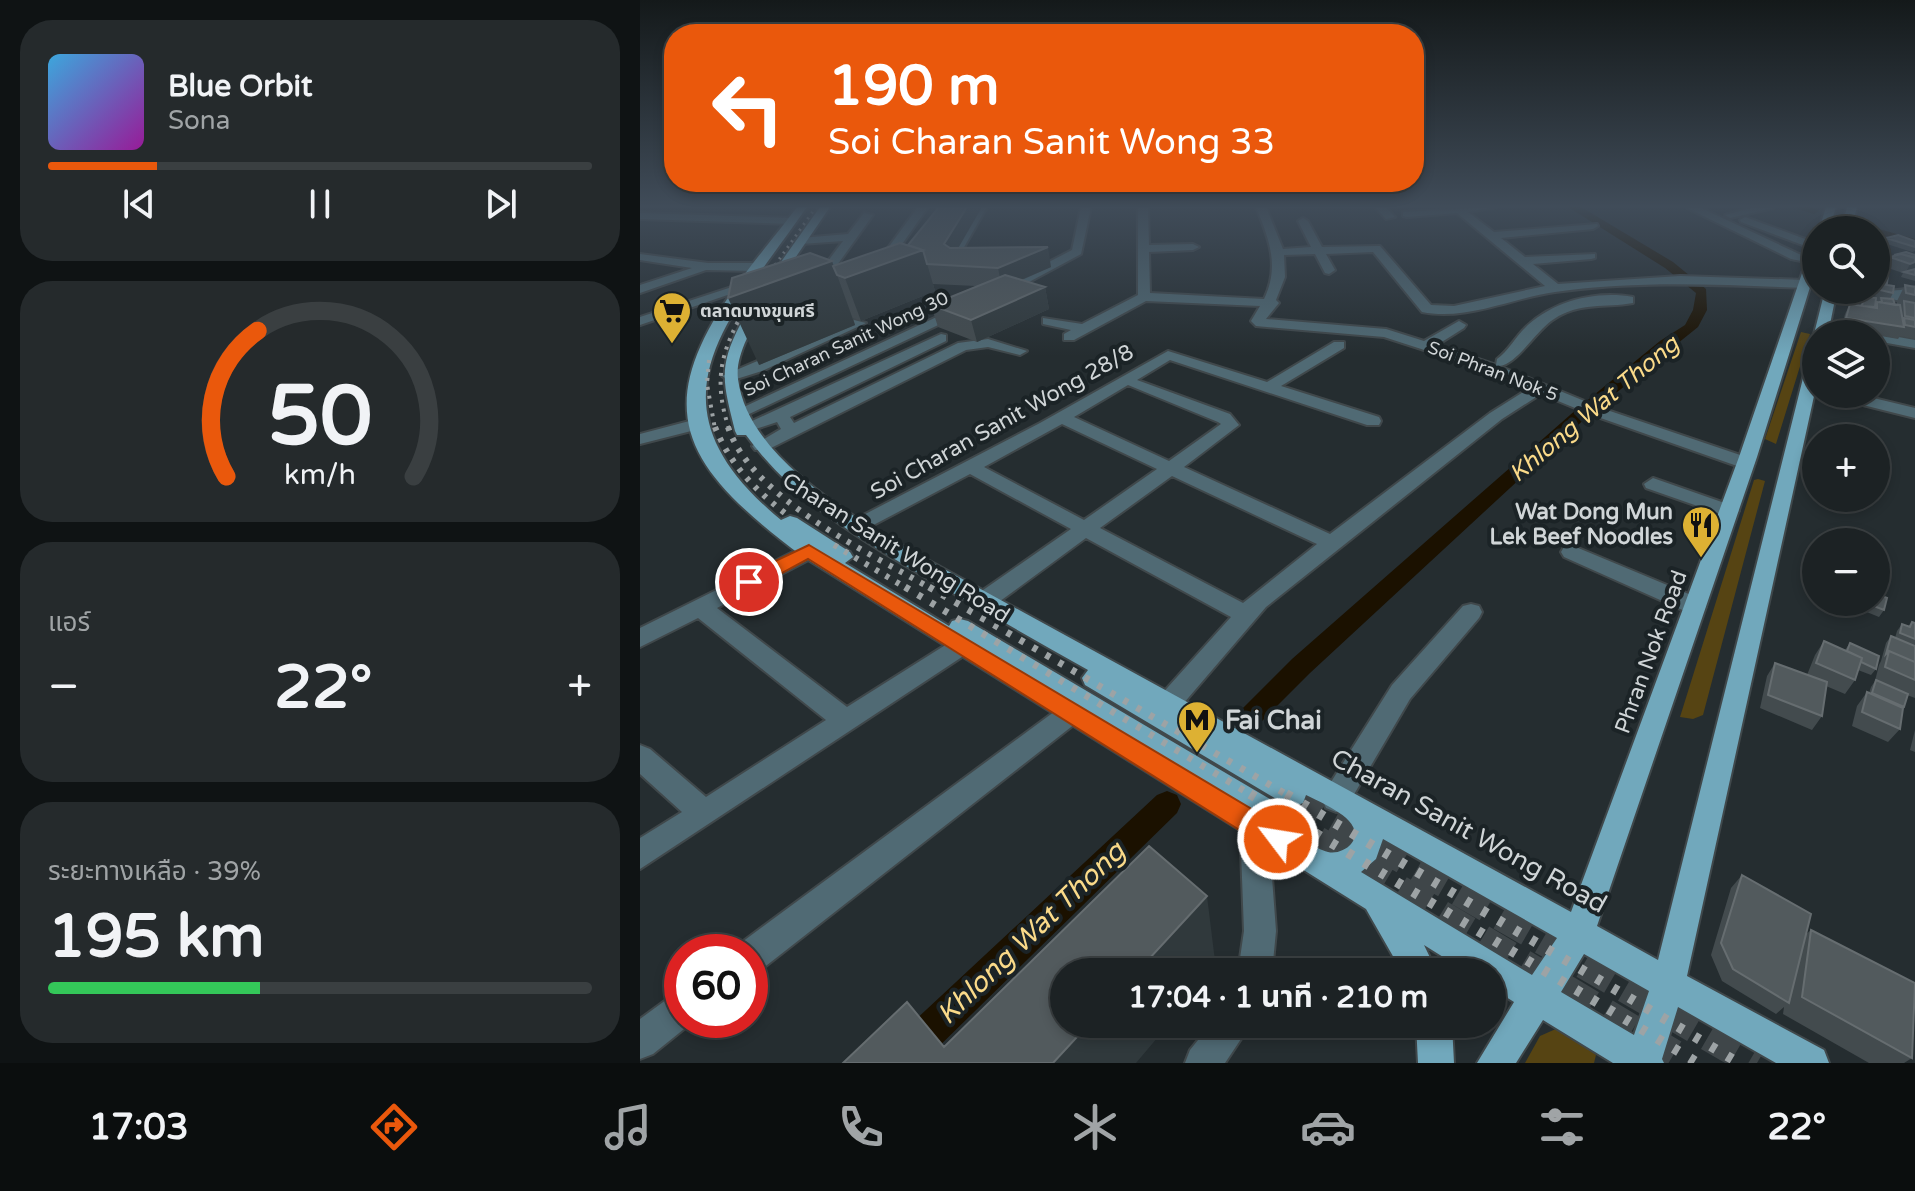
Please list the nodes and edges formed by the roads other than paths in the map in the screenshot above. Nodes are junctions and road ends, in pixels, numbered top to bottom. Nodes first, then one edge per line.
1 (640, 257) edge
2 (764, 257) edge
3 (791, 257) edge
4 (837, 257) edge
5 (888, 257) edge
6 (954, 257) edge
7 (1069, 257) edge
8 (1145, 257) edge
9 (1280, 257) edge
10 (1323, 257) edge
11 (1384, 257) edge
12 (1519, 257) edge
13 (831, 265) edge
14 (708, 267) junction
15 (756, 267) junction
16 (1024, 267) edge
17 (1051, 267) junction
18 (969, 268) edge
19 (1329, 270) dead end
20 (890, 276) edge
21 (1572, 287) junction
22 (1802, 287) edge
23 (1555, 288) junction
24 (640, 289) edge
25 (739, 289) junction
26 (1915, 291) edge
27 (1890, 295) edge
28 (1144, 297) junction
29 (1587, 300) junction
30 (1628, 300) dead end
31 (1272, 303) junction
32 (1805, 304) edge
33 (835, 313) edge
34 (642, 320) edge
35 (1794, 320) junction
36 (1048, 321) dead end
37 (1459, 325) dead end
38 (1802, 325) edge
39 (1084, 329) junction
40 (920, 331) junction
41 (1069, 337) dead end
42 (941, 338) junction
43 (1890, 340) edge
44 (1915, 344) edge
45 (1339, 345) dead end
46 (1427, 345) junction
47 (963, 346) junction
48 (758, 347) dead end
49 (1020, 351) dead end
50 (1502, 362) dead end
51 (757, 368) junction
52 (730, 376) junction
53 (1135, 384) dead end
54 (1269, 387) junction
55 (1539, 389) junction
56 (1890, 407) edge
57 (1807, 408) edge
58 (1915, 413) edge
59 (781, 415) junction
60 (1062, 418) junction
61 (742, 419) junction
62 (1373, 421) dead end
63 (700, 431) junction
64 (791, 431) junction
65 (640, 439) edge
66 (761, 446) junction
67 (1746, 463) junction
68 (970, 467) junction
69 (1172, 469) junction
70 (1653, 484) dead end
71 (1729, 511) junction
72 (857, 526) junction
73 (1084, 528) junction
74 (1332, 543) junction
75 (809, 551) junction
76 (1571, 552) dead end
77 (984, 601) junction
78 (1695, 606) junction
79 (700, 607) junction
80 (1471, 612) dead end
81 (1246, 615) junction
82 (640, 638) edge
83 (963, 645) junction
84 (1168, 704) junction
85 (1071, 713) junction
86 (846, 721) junction
87 (640, 757) edge
88 (1293, 794) tunnel mouth
89 (1348, 805) junction
90 (704, 813) junction
91 (1265, 821) junction
92 (640, 855) edge
93 (1325, 867) junction
94 (1374, 898) junction
95 (1579, 933) junction
96 (768, 943) edge
97 (1257, 958) edge
98 (1413, 958) edge
99 (1669, 983) junction
100 (1539, 997) junction
101 (664, 1023) edge
102 (1222, 1038) edge
103 (1435, 1038) edge
104 (640, 1041) edge
105 (1644, 1062) edge
106 (1203, 1063) edge
107 (1436, 1063) edge
108 (1495, 1063) edge
109 (1811, 1063) edge

1 - 14 street
2 - 15 main road, Charan Sanit Wong Road
3 - 52 main road, Charan Sanit Wong Road
4 - 13 street
5 - 20 street
6 - 18 street
7 - 17 street, Soi Charan Sanit Wong 30
8 - 28 street
9 - 31 street, Soi Phran Nok 5
10 - 19 street
11 - 23 street
12 - 23 street
14 - 15 street
14 - 24 street
15 - 25 main road, Charan Sanit Wong Road
16 - 17 street
17 - 40 street, Soi Charan Sanit Wong 30
21 - 22 street
21 - 23 street
21 - 29 street
25 - 34 street
25 - 63 main road, Charan Sanit Wong Road
26 - 27 street
28 - 31 street
28 - 39 street
29 - 30 street
29 - 50 street
31 - 46 street, Soi Phran Nok 5
32 - 35 main road, Phran Nok Road
33 - 51 street
35 - 38 main road
35 - 67 main road, Phran Nok Road
36 - 39 street
37 - 46 street
39 - 41 street
40 - 42 street
40 - 61 street, Soi Charan Sanit Wong 30
42 - 47 street
42 - 59 street
43 - 44 street
45 - 54 street
46 - 55 street, Soi Phran Nok 5
47 - 49 street
47 - 64 street
48 - 51 street
51 - 52 street
52 - 61 main road, Charan Sanit Wong Road
53 - 69 street
54 - 60 street, Soi Charan Sanit Wong 28/8
54 - 62 street
55 - 67 street, Soi Phran Nok 5
55 - 74 street
56 - 58 street
57 - 99 main road
59 - 61 street
59 - 64 street
60 - 68 street, Soi Charan Sanit Wong 28/8
60 - 69 street
61 - 66 main road, Charan Sanit Wong Road
61 - 88 main road, Charan Sanit Wong Road
63 - 65 street
63 - 75 main road, Charan Sanit Wong Road
63 - 91 main road, Charan Sanit Wong Road
64 - 66 street
66 - 72 main road, Charan Sanit Wong Road
67 - 71 main road, Phran Nok Road
68 - 72 street, Soi Charan Sanit Wong 28/8
68 - 73 street
69 - 73 street
69 - 74 street
70 - 71 street
71 - 78 main road, Phran Nok Road
72 - 77 main road, Charan Sanit Wong Road
73 - 77 street
73 - 81 street
74 - 81 street
75 - 79 street
75 - 83 main road, Charan Sanit Wong Road
76 - 78 street
77 - 84 main road, Charan Sanit Wong Road
78 - 95 main road, Phran Nok Road
79 - 82 street
79 - 86 street
80 - 89 street
81 - 84 street
83 - 85 main road, Charan Sanit Wong Road
83 - 86 street
84 - 89 main road, Charan Sanit Wong Road
85 - 91 main road, Charan Sanit Wong Road
85 - 96 street
86 - 90 street
87 - 90 street
89 - 93 main road
89 - 95 main road, Charan Sanit Wong Road
90 - 92 street
91 - 93 main road, Charan Sanit Wong Road
91 - 97 street
93 - 94 main road, Charan Sanit Wong Road
94 - 98 main road
94 - 100 main road, Charan Sanit Wong Road
95 - 99 main road, Charan Sanit Wong Road
95 - 100 main road, Phran Nok Road
99 - 105 main road
99 - 109 main road, Charan Sanit Wong Road
100 - 105 main road, Charan Sanit Wong Road
100 - 108 main road, Phran Nok Road
101 - 104 street
102 - 106 street
103 - 107 main road

